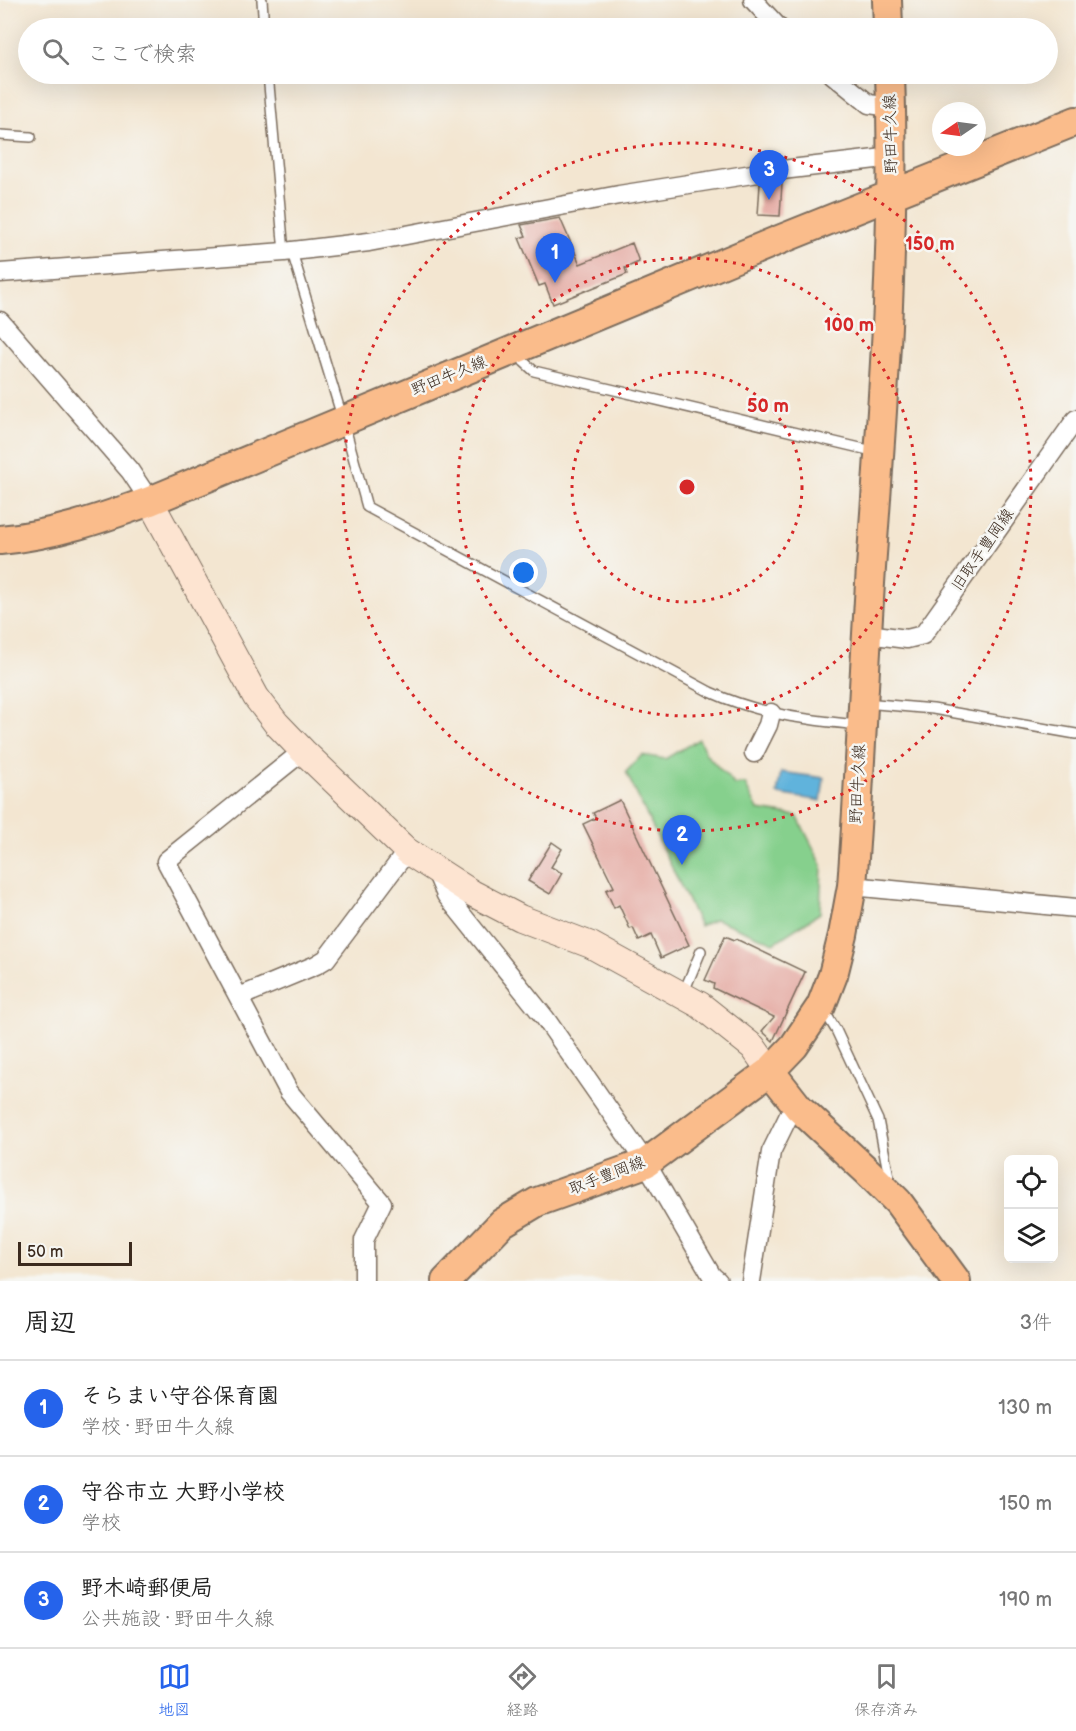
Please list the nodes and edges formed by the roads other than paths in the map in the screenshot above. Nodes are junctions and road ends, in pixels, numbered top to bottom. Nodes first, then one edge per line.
1 (262, 0) edge
2 (753, 0) edge
3 (887, 0) edge
4 (263, 18) edge
5 (770, 18) edge
6 (888, 18) edge
7 (269, 84) edge
8 (844, 84) edge
9 (890, 84) edge
10 (891, 106) junction
11 (1076, 121) edge
12 (0, 135) edge
13 (31, 137) dead end
14 (893, 158) junction
15 (892, 194) junction
16 (288, 252) junction
17 (0, 273) edge
18 (0, 321) edge
19 (517, 348) junction
20 (1076, 419) edge
21 (343, 420) junction
22 (879, 453) junction
23 (150, 501) junction
24 (0, 540) edge
25 (867, 634) junction
26 (771, 714) junction
27 (862, 714) junction
28 (1076, 734) edge
29 (303, 752) junction
30 (754, 753) dead end
31 (406, 851) junction
32 (435, 868) junction
33 (852, 886) junction
34 (1076, 908) edge
35 (701, 951) dead end
36 (683, 994) junction
37 (239, 997) junction
38 (821, 1006) junction
39 (770, 1071) junction
40 (795, 1103) junction
41 (646, 1163) junction
42 (892, 1197) junction
43 (364, 1281) edge
44 (446, 1281) edge
45 (718, 1281) edge
46 (751, 1281) edge
47 (956, 1281) edge

1 - 4 lane
2 - 5 street
3 - 6 main road
7 - 16 lane
8 - 10 street
9 - 10 main road, 野田牛久線
10 - 14 main road, 野田牛久線
11 - 15 main road
12 - 13 lane
14 - 15 main road, 野田牛久線
14 - 16 street
15 - 19 main road, 野田牛久線
15 - 22 main road, 野田牛久線
16 - 17 street
16 - 21 lane
18 - 23 street
19 - 21 main road, 野田牛久線
19 - 22 lane
20 - 25 street, 旧取手豊岡線
21 - 23 main road, 野田牛久線
21 - 26 lane
22 - 25 main road, 野田牛久線
23 - 24 main road, 野田牛久線
23 - 29 street
25 - 27 main road, 野田牛久線
26 - 27 lane
26 - 30 street
27 - 28 lane
27 - 33 main road, 野田牛久線
29 - 31 street
29 - 37 street
31 - 32 street
31 - 37 street
32 - 36 street
32 - 41 street
33 - 34 street
33 - 38 main road, 野田牛久線
35 - 36 lane
36 - 39 street
37 - 43 street
38 - 39 main road, 野田牛久線
38 - 42 lane
39 - 40 main road
39 - 41 main road, 取手豊岡線
40 - 42 main road
40 - 46 street
41 - 44 main road, 取手豊岡線
41 - 45 street
42 - 47 main road

